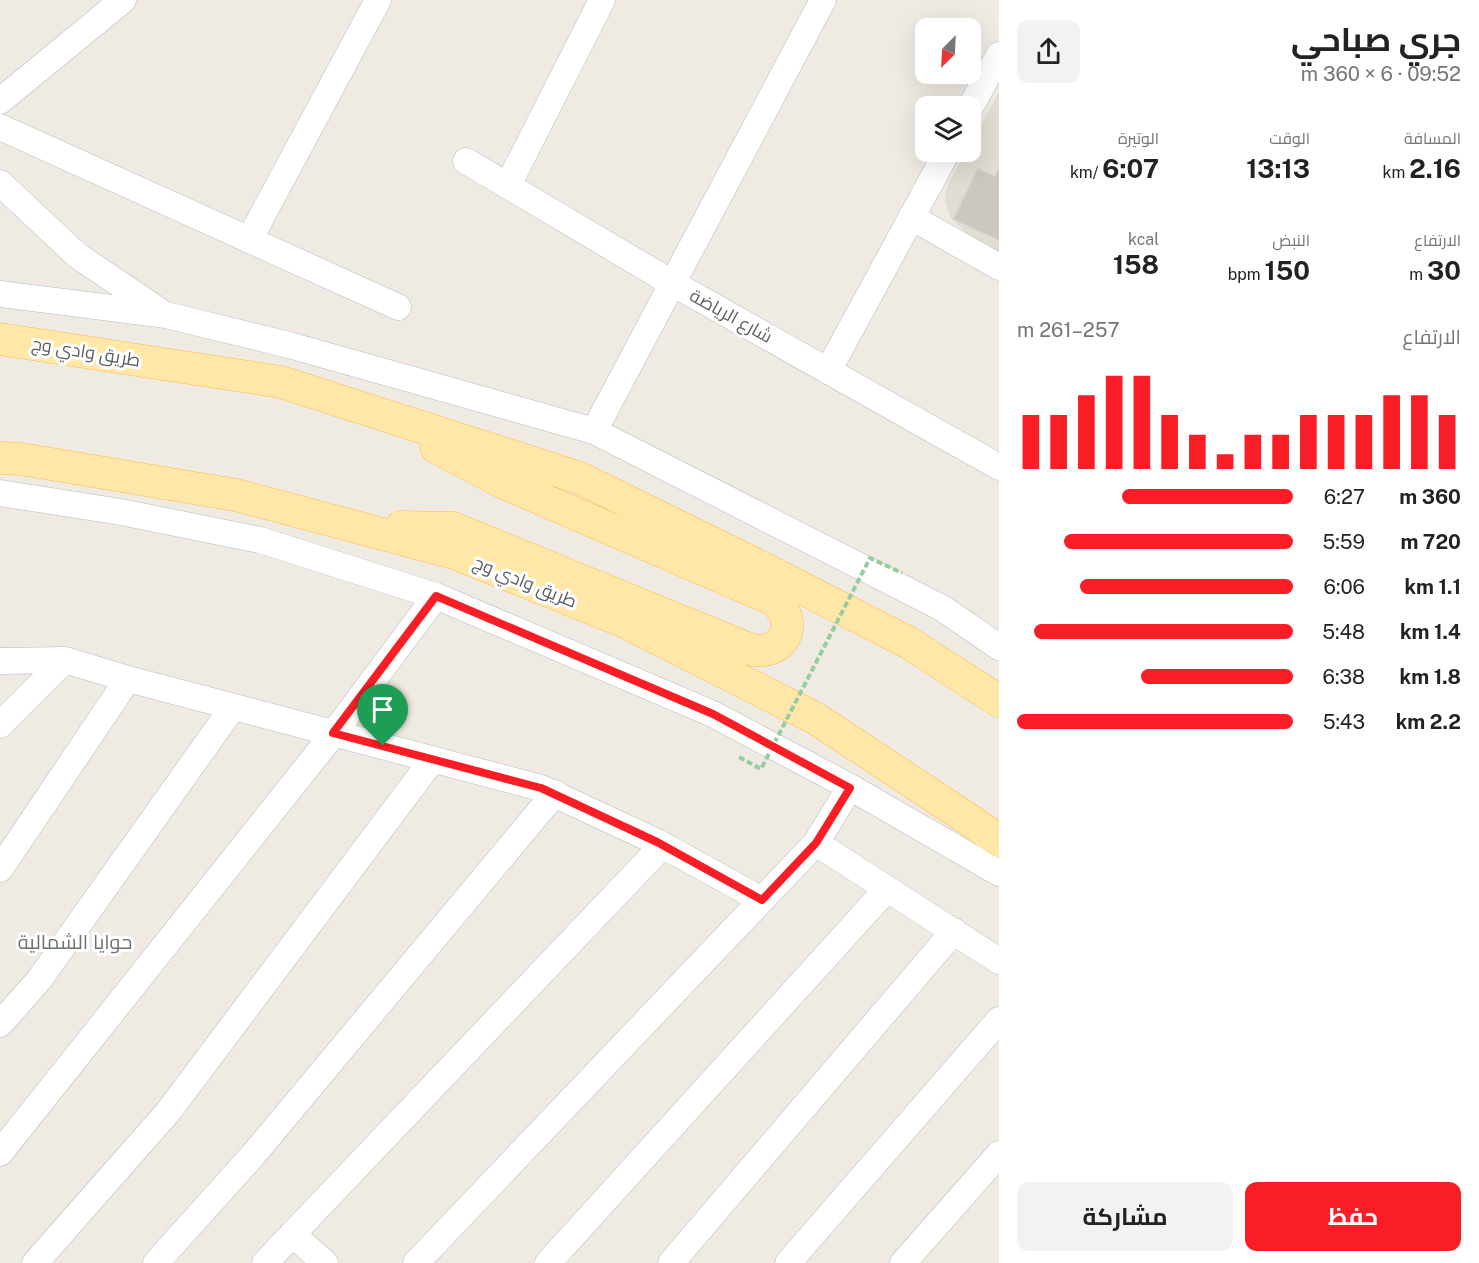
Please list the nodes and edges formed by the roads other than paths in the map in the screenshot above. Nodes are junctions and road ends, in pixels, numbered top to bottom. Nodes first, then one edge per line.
1 (378, 0) edge
2 (602, 0) edge
3 (823, 0) edge
4 (113, 3) edge
5 (999, 55) edge
6 (977, 96) edge
7 (0, 101) edge
8 (0, 127) edge
9 (466, 161) dead end
10 (941, 162) edge
11 (0, 183) edge
12 (508, 185) junction
13 (911, 217) junction
14 (249, 240) junction
15 (999, 267) edge
16 (672, 283) junction
17 (0, 294) edge
18 (398, 308) dead end
19 (166, 315) junction
20 (0, 339) edge
21 (828, 371) junction
22 (367, 410) junction
23 (594, 431) junction
24 (0, 458) edge
25 (999, 467) edge
26 (0, 494) edge
27 (352, 526) junction
28 (436, 596) junction
29 (999, 647) edge
30 (65, 660) junction
31 (0, 661) edge
32 (128, 679) junction
33 (999, 701) edge
34 (233, 707) junction
35 (0, 725) edge
36 (333, 733) junction
37 (433, 759) junction
38 (850, 788) junction
39 (555, 794) junction
40 (999, 841) edge
41 (816, 843) junction
42 (663, 845) junction
43 (0, 869) edge
44 (999, 873) edge
45 (887, 889) junction
46 (762, 900) junction
47 (954, 931) junction
48 (999, 961) edge
49 (999, 1020) edge
50 (0, 1024) edge
51 (0, 1153) edge
52 (999, 1154) edge
53 (292, 1234) junction
54 (35, 1263) edge
55 (156, 1263) edge
56 (265, 1263) edge
57 (325, 1263) edge
58 (416, 1263) edge
59 (548, 1263) edge
60 (671, 1263) edge
61 (788, 1263) edge
62 (903, 1263) edge

1 - 14 street
2 - 12 street
3 - 16 street
4 - 7 street
5 - 6 street
8 - 14 street
9 - 12 street, شارع الرياضة
10 - 13 street
11 - 19 street
12 - 16 street, شارع الرياضة
13 - 15 street
13 - 21 street
14 - 18 street
16 - 21 street, شارع الرياضة
16 - 23 street
17 - 19 street
19 - 23 street
20 - 22 main road, طريق وادي وج
21 - 25 street, شارع الرياضة
22 - 27 main road
22 - 33 main road, طريق وادي وج
23 - 29 street
24 - 27 main road, طريق وادي وج
26 - 28 street
27 - 40 main road, طريق وادي وج
28 - 36 street
28 - 38 street
30 - 31 street
30 - 32 street
30 - 35 street
32 - 34 street
32 - 43 street
34 - 36 street
34 - 50 street
36 - 37 street
36 - 51 street
37 - 39 street
37 - 54 street
38 - 41 street
38 - 44 street
39 - 42 street
39 - 55 street
41 - 45 street
41 - 46 street
42 - 46 street
42 - 53 street
45 - 47 street
45 - 59 street
46 - 58 street
47 - 48 street
47 - 60 street
49 - 61 street
52 - 62 street
53 - 56 street
53 - 57 street

